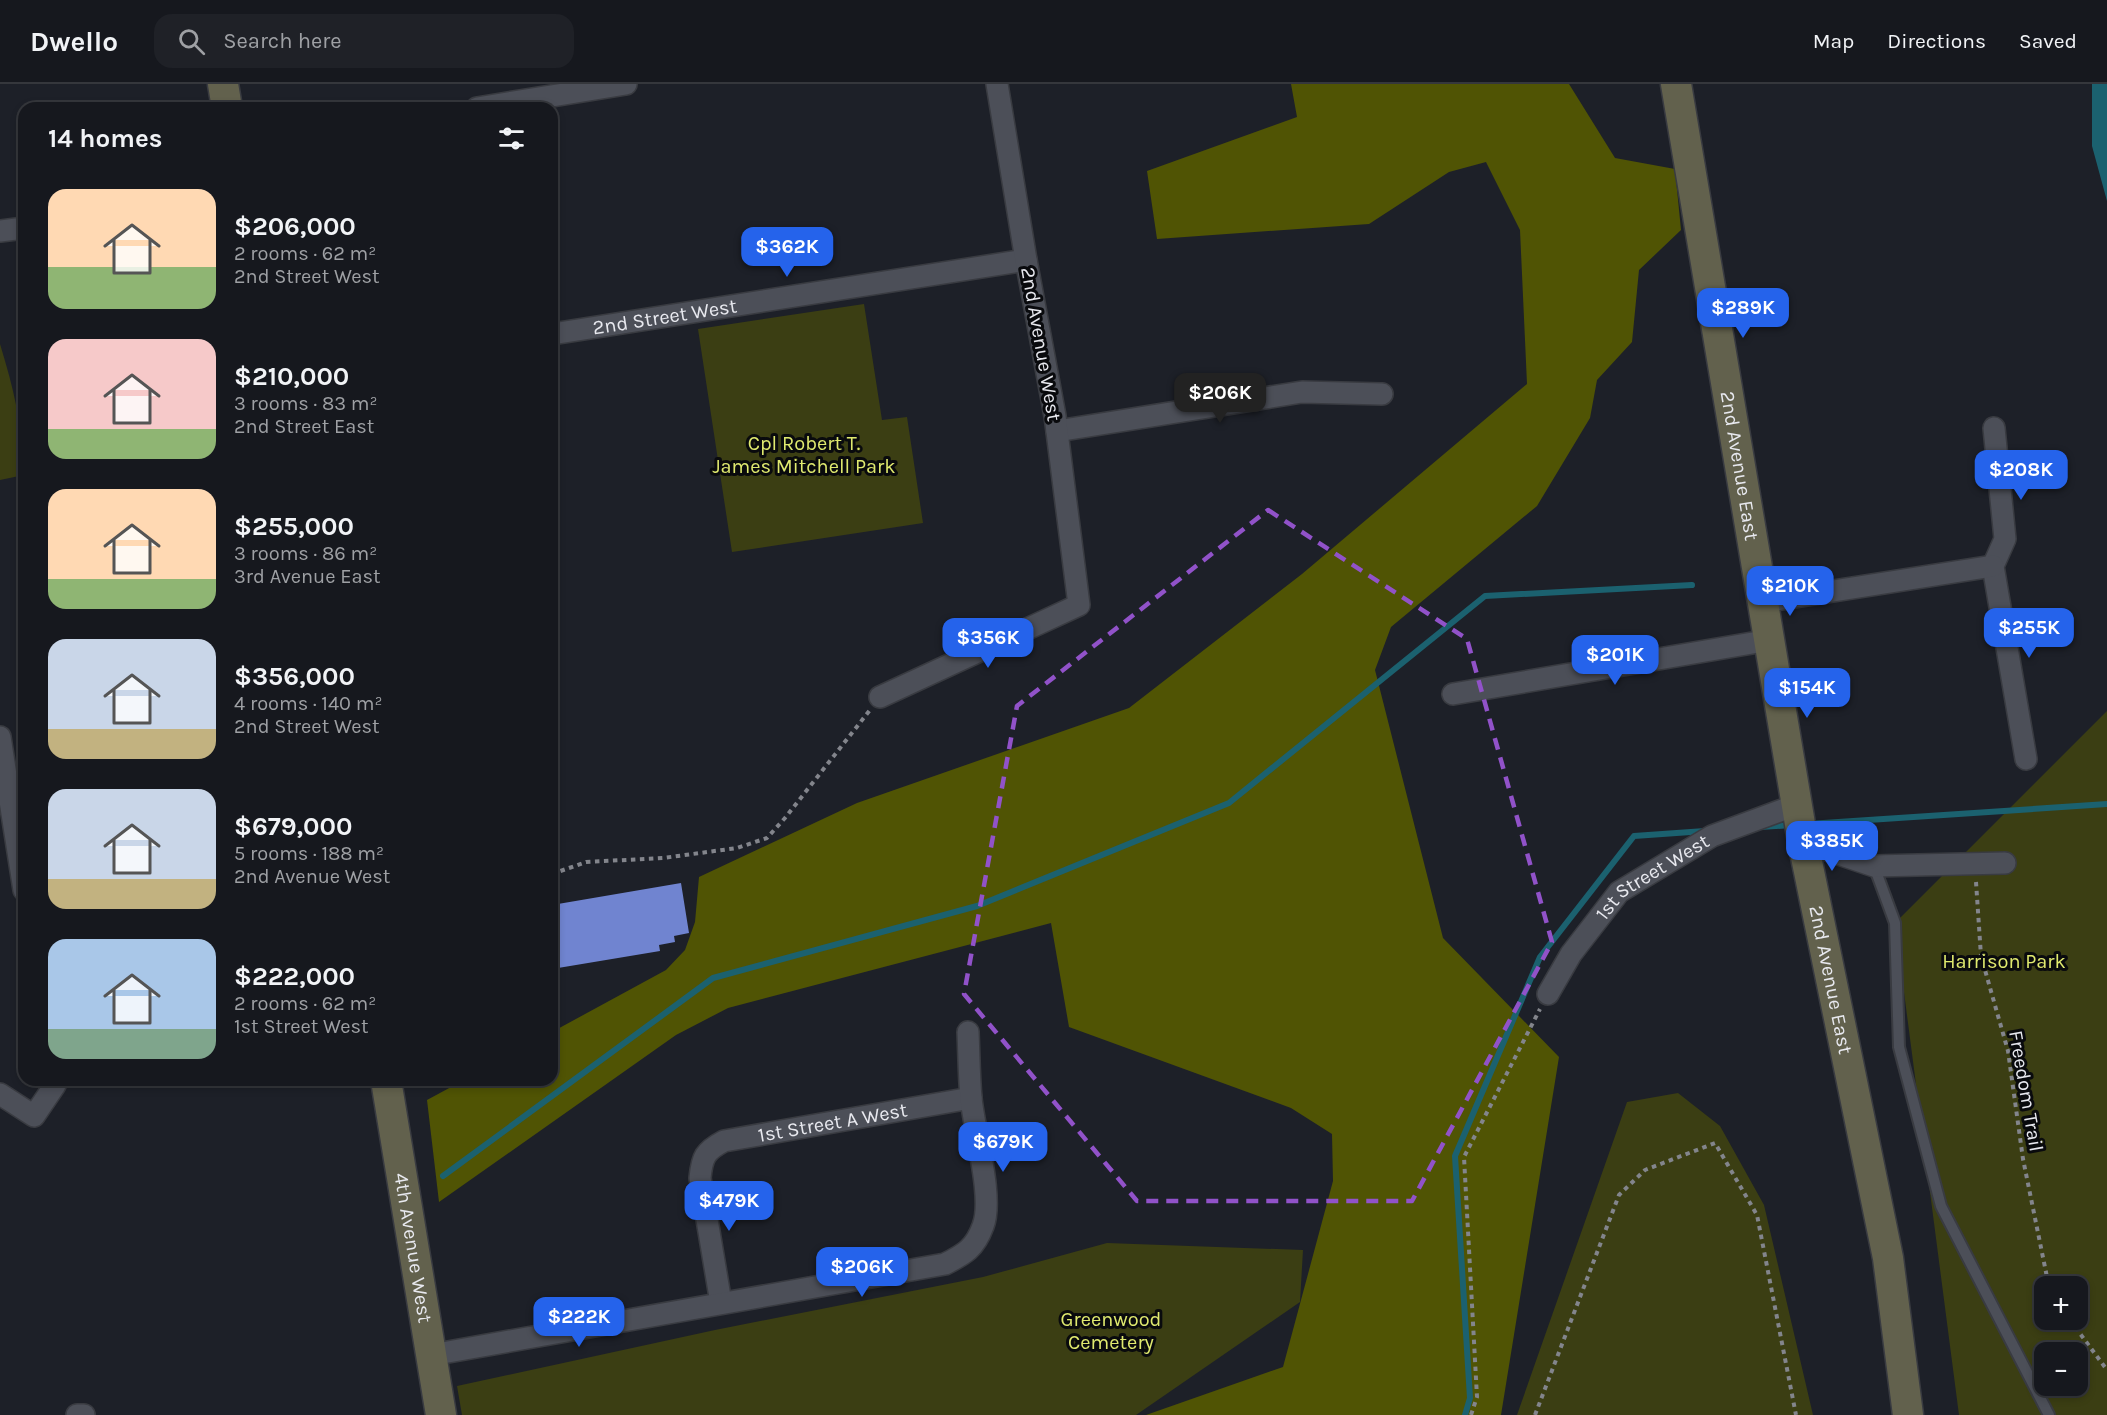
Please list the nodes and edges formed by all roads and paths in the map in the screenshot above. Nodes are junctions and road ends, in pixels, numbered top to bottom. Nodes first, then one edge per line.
1 (224, 84) edge
2 (626, 84) edge
3 (997, 84) edge
4 (1676, 84) edge
5 (226, 102) edge
6 (525, 102) edge
7 (18, 229) edge
8 (0, 231) edge
9 (1026, 260) junction
10 (558, 333) edge
11 (1382, 394) dead end
12 (1994, 428) dead end
13 (1057, 431) junction
14 (1993, 566) junction
15 (1763, 602) junction
16 (1770, 640) junction
17 (1453, 694) dead end
18 (880, 697) joint
19 (0, 737) edge
20 (2026, 759) dead end
21 (1797, 805) junction
22 (18, 833) edge
23 (1803, 842) junction
24 (1974, 863) junction
25 (2005, 863) dead end
26 (1874, 866) junction
27 (558, 872) edge
28 (1548, 994) joint
29 (968, 1032) dead end
30 (52, 1086) edge
31 (387, 1086) edge
32 (0, 1094) edge
33 (971, 1098) junction
34 (2047, 1276) edge
35 (721, 1304) junction
36 (2077, 1330) edge
37 (431, 1355) junction
38 (2107, 1370) edge
39 (77, 1415) edge
40 (84, 1415) edge
41 (441, 1415) edge
42 (1471, 1415) edge
43 (1535, 1415) edge
44 (1796, 1415) edge
45 (1908, 1415) edge
46 (2049, 1415) edge

1 - 5 main road
2 - 6 street
3 - 9 street, 2nd Avenue West
4 - 15 main road, 2nd Avenue East
7 - 8 street
9 - 10 street, 2nd Street West
9 - 13 street, 2nd Avenue West
11 - 13 street
12 - 14 street
13 - 18 street, 2nd Avenue West
14 - 15 street
14 - 20 street
15 - 16 main road, 2nd Avenue East
16 - 17 street
16 - 21 main road, 2nd Avenue East
18 - 27 path
19 - 22 street
21 - 23 main road, 2nd Avenue East
21 - 28 street, 1st Street West
23 - 26 street
23 - 45 main road, 2nd Avenue East
24 - 25 street
24 - 26 street
24 - 34 path, Freedom Trail
26 - 46 lane
28 - 42 path
29 - 33 street
30 - 32 street
31 - 37 main road, 4th Avenue West
33 - 35 street
33 - 35 street, 1st Street A West
35 - 37 street
36 - 38 path
37 - 41 main road, 4th Avenue West
39 - 40 street
43 - 44 path

